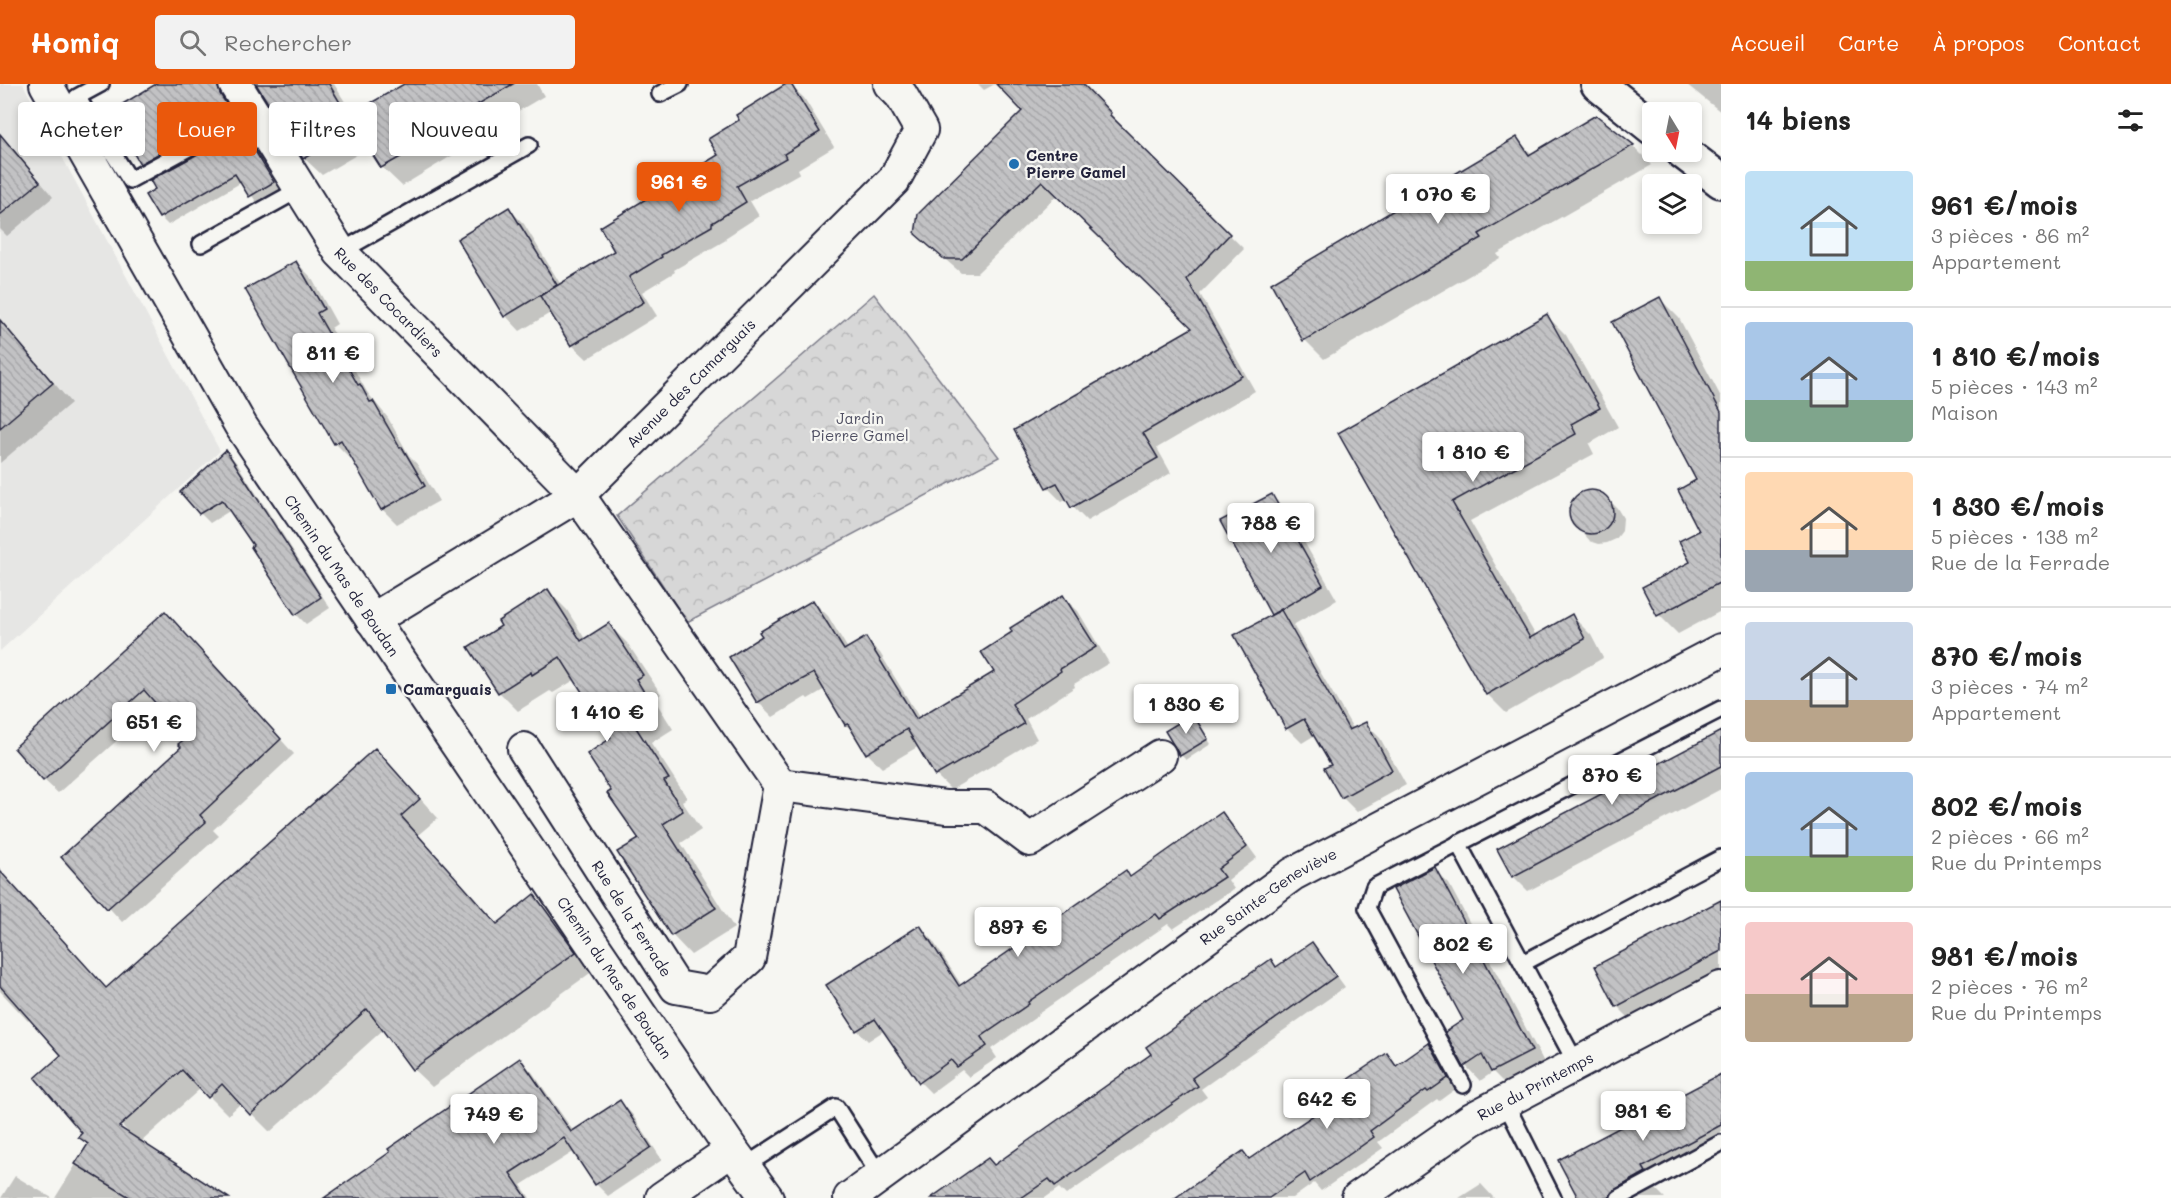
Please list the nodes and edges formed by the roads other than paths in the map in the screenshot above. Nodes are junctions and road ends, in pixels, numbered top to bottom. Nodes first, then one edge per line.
1 (46, 84) edge
2 (101, 84) edge
3 (235, 84) edge
4 (680, 84) edge
5 (890, 84) edge
6 (1598, 84) edge
7 (660, 94) dead end
8 (246, 102) edge
9 (1642, 119) edge
10 (257, 120) edge
11 (529, 145) dead end
12 (175, 156) edge
13 (1696, 162) edge
14 (1721, 181) edge
15 (300, 189) junction
16 (201, 244) dead end
17 (340, 252) junction
18 (578, 495) junction
19 (372, 620) junction
20 (1721, 650) edge
21 (1721, 709) edge
22 (524, 749) dead end
23 (1160, 756) dead end
24 (780, 785) junction
25 (1458, 843) junction
26 (1721, 858) edge
27 (1523, 963) junction
28 (1721, 988) edge
29 (1577, 1065) junction
30 (1463, 1085) dead end
31 (1505, 1102) junction
32 (1721, 1143) edge
33 (739, 1158) junction
34 (880, 1176) junction
35 (662, 1198) edge
36 (767, 1198) edge
37 (850, 1198) edge
38 (1358, 1198) edge
39 (1553, 1198) edge
40 (1619, 1198) edge

1 - 19 street, Chemin du Mas de Boudan
2 - 12 lane
3 - 8 street, Rue des Cocardiers
4 - 7 lane
5 - 18 street, Avenue des Camarguais
6 - 9 street
10 - 15 street, Rue des Cocardiers
11 - 17 lane
13 - 14 street
15 - 16 lane
15 - 17 street, Rue des Cocardiers
17 - 18 street, Rue des Cocardiers
18 - 19 street, Avenue des Camarguais
18 - 24 street
19 - 33 street, Chemin du Mas de Boudan
20 - 34 street, Rue Sainte-Geneviève
21 - 25 lane
22 - 24 street, Rue de la Ferrade
23 - 24 street
25 - 27 lane
25 - 30 lane
26 - 27 lane
27 - 29 lane
28 - 29 street, Rue du Printemps
29 - 31 street, Rue du Printemps
31 - 38 street, Rue du Printemps
31 - 39 lane
32 - 40 lane
33 - 34 lane
33 - 35 street
33 - 36 street, Chemin du Mas de Boudan
34 - 37 street, Rue Sainte-Geneviève

